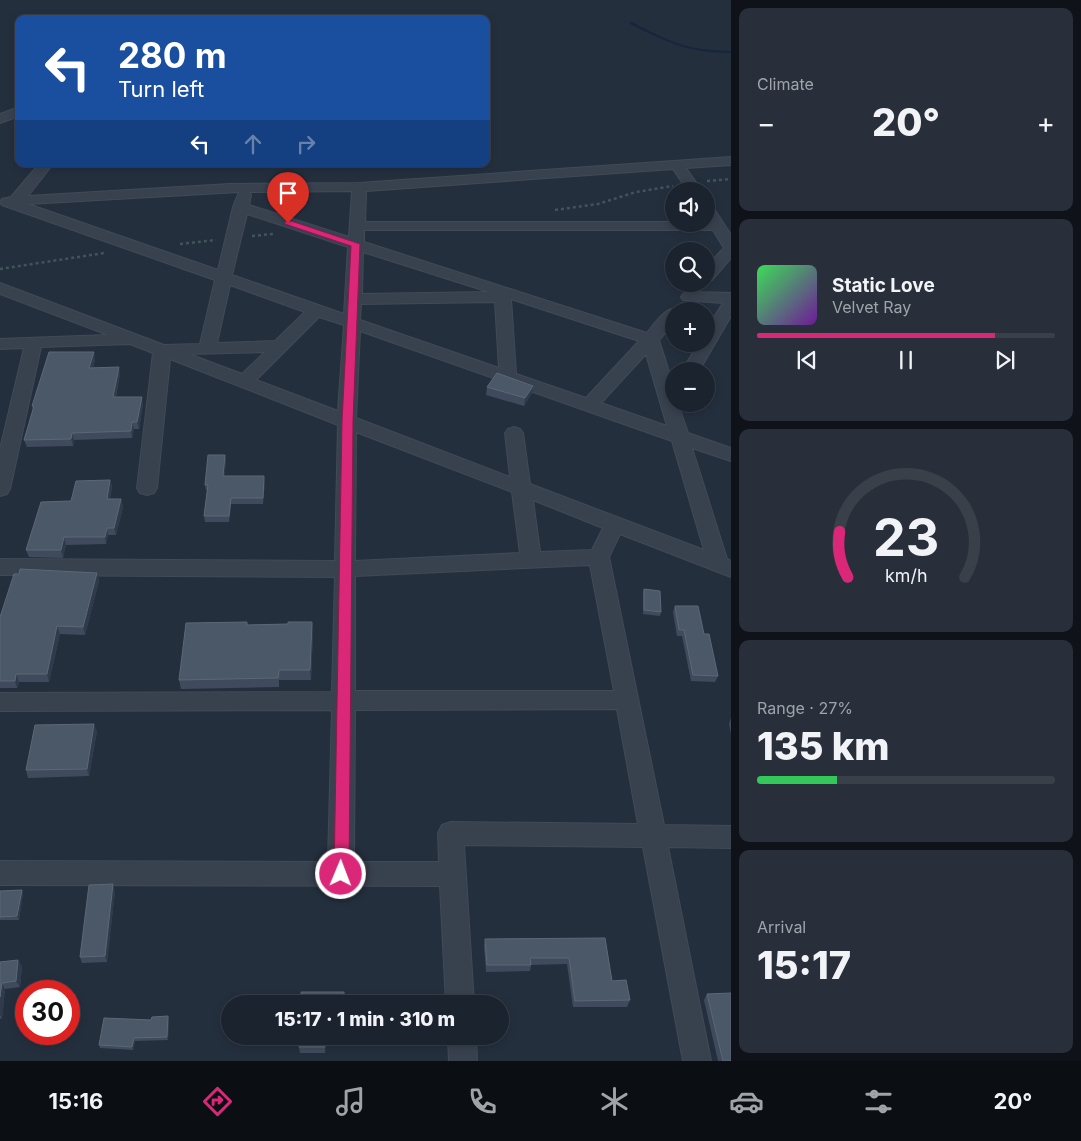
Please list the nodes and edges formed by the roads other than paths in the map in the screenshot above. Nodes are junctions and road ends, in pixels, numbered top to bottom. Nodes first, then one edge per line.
1 (15, 113) edge
2 (0, 119) edge
3 (731, 161) edge
4 (677, 165) junction
5 (43, 167) edge
6 (689, 182) edge
7 (359, 187) junction
8 (246, 188) junction
9 (7, 202) edge
10 (240, 207) junction
11 (715, 220) edge
12 (719, 226) junction
13 (356, 235) junction
14 (731, 248) edge
15 (715, 267) edge
16 (224, 278) junction
17 (0, 288) edge
18 (693, 292) edge
19 (507, 295) junction
20 (688, 297) junction
21 (353, 299) junction
22 (731, 300) edge
23 (683, 302) edge
24 (316, 310) junction
25 (665, 322) edge
26 (352, 323) junction
27 (134, 339) junction
28 (650, 339) junction
29 (34, 342) junction
30 (0, 344) edge
31 (281, 346) junction
32 (207, 348) junction
33 (162, 350) junction
34 (696, 362) edge
35 (508, 378) junction
36 (244, 382) junction
37 (665, 383) edge
38 (588, 406) junction
39 (674, 412) edge
40 (347, 421) junction
41 (514, 434) dead end
42 (6, 436) edge
43 (680, 438) junction
44 (731, 455) edge
45 (147, 488) dead end
46 (521, 488) junction
47 (0, 489) edge
48 (614, 524) junction
49 (599, 558) junction
50 (531, 561) junction
51 (724, 566) edge
52 (0, 567) edge
53 (346, 570) junction
54 (627, 700) junction
55 (0, 702) edge
56 (344, 702) junction
57 (731, 837) edge
58 (654, 838) junction
59 (0, 873) edge
60 (341, 874) junction
61 (452, 874) junction
62 (459, 995) edge
63 (462, 1045) edge
64 (463, 1061) edge
65 (697, 1061) edge

1 - 2 street
3 - 4 street
4 - 6 street
4 - 7 street
5 - 9 street
7 - 8 street
7 - 13 street
8 - 9 street
8 - 10 street
9 - 16 street
10 - 13 street
10 - 16 street
11 - 12 street
12 - 13 street
12 - 14 street
13 - 19 street
13 - 21 street
14 - 15 street
16 - 24 street
16 - 32 street
17 - 27 street
18 - 20 street
19 - 21 street
19 - 28 street
19 - 35 street
20 - 22 street
20 - 23 street
21 - 26 street
22 - 34 street
24 - 26 street
24 - 31 street
25 - 28 street
26 - 35 street
26 - 40 street
27 - 29 street
27 - 33 street
28 - 37 street
28 - 38 street
29 - 30 street
29 - 42 street
31 - 32 street
31 - 36 street
32 - 33 street
33 - 36 street
33 - 45 street
35 - 38 street
36 - 40 street
38 - 43 street
39 - 43 street
40 - 46 street
40 - 53 street
41 - 46 street
42 - 47 street
43 - 44 street
43 - 51 street
46 - 48 street
46 - 50 street
48 - 49 street
48 - 51 street
49 - 50 street
49 - 54 street
50 - 53 street
52 - 53 street
53 - 56 street
54 - 56 street
54 - 58 street
55 - 56 street
56 - 60 street
57 - 58 street
58 - 61 street
58 - 65 street
59 - 60 street
60 - 61 street
61 - 62 street
63 - 64 street

